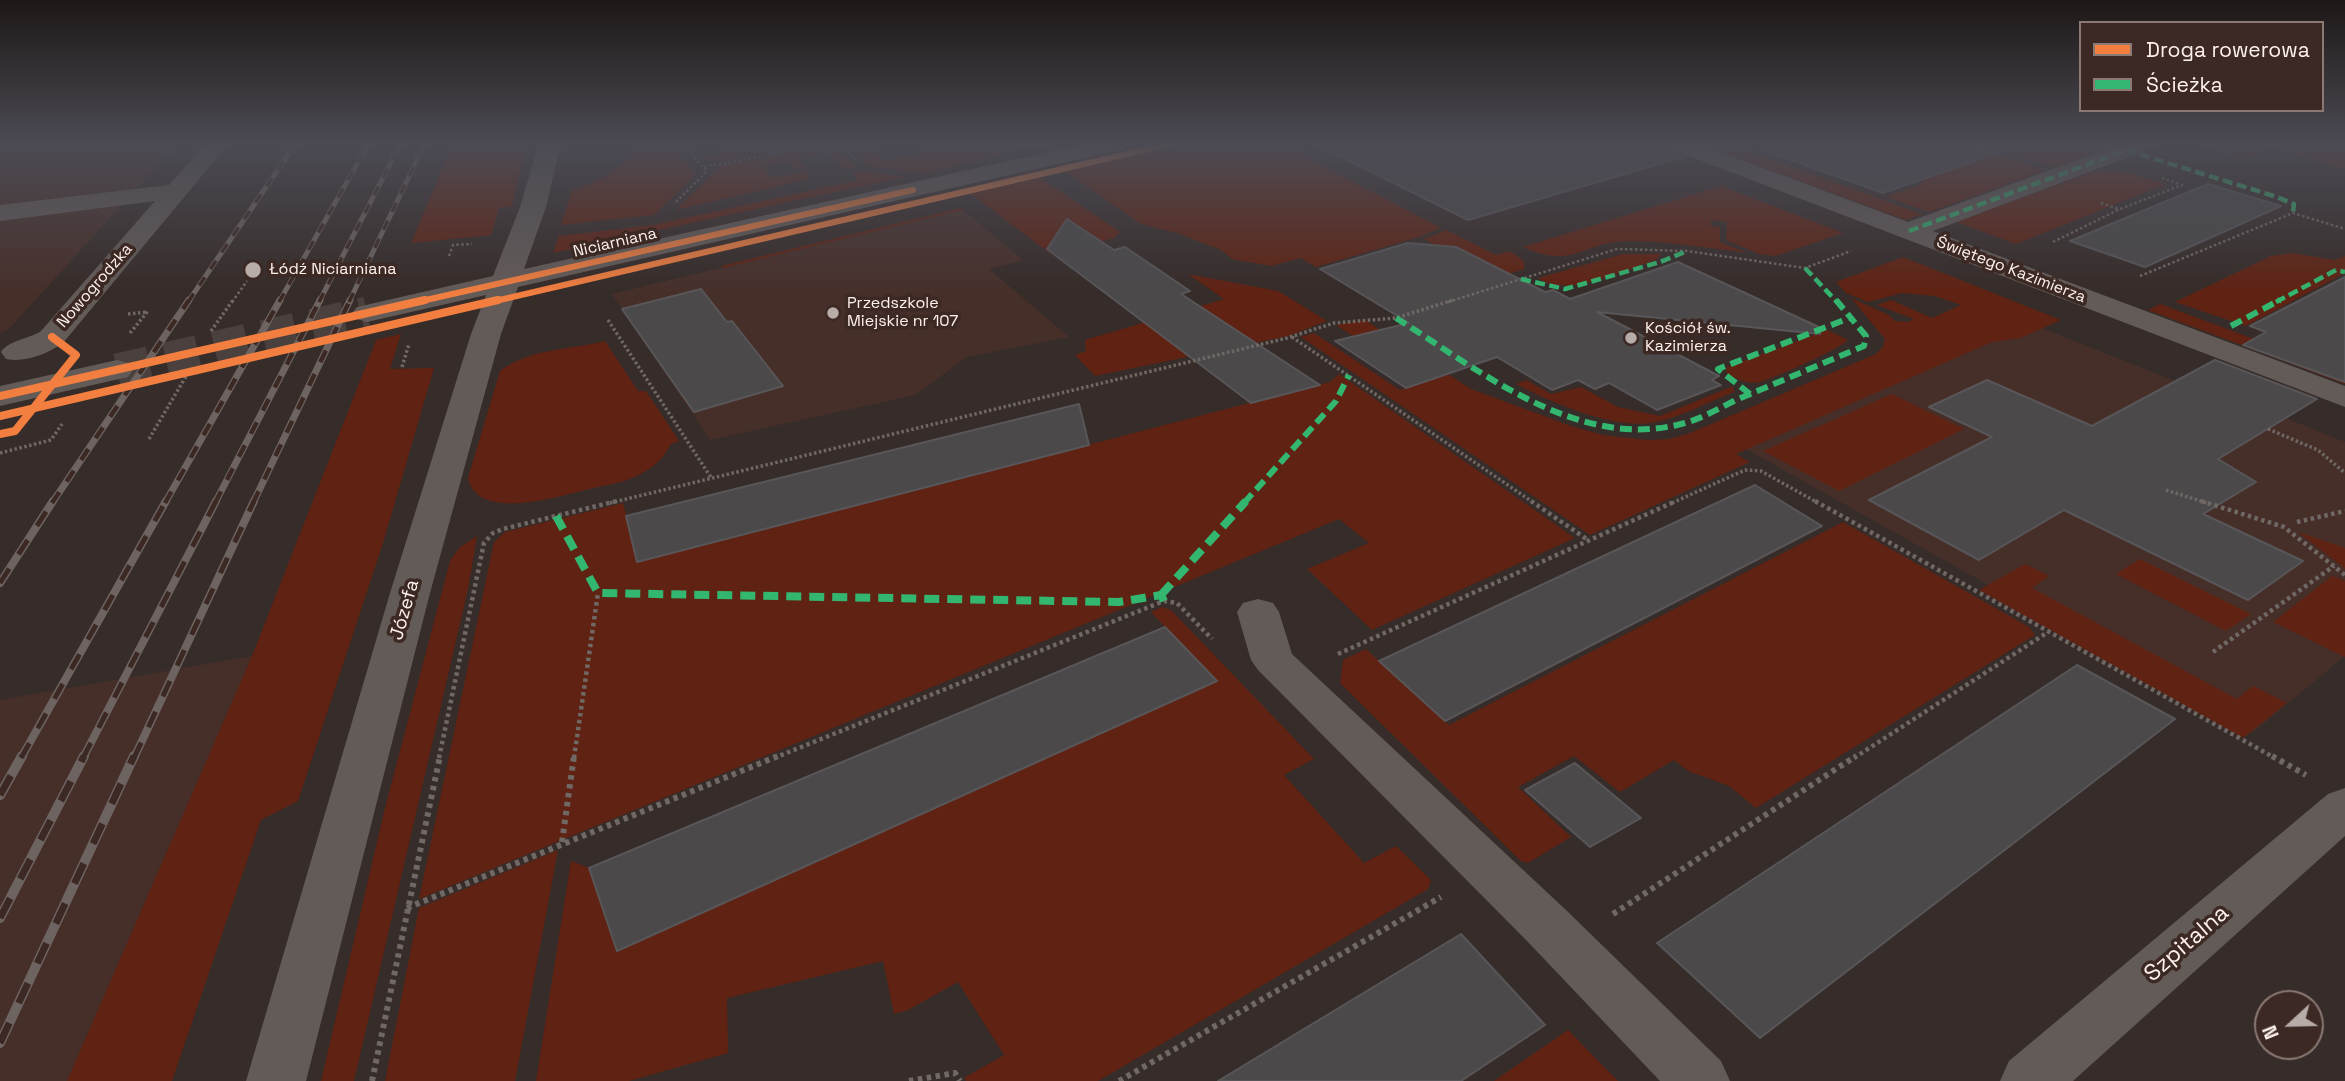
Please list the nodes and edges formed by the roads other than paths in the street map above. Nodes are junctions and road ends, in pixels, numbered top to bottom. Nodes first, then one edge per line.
1 (157, 193) edge
2 (175, 193) edge
3 (537, 193) edge
4 (895, 193) edge
5 (1810, 193) edge
6 (2010, 193) edge
7 (0, 213) edge
8 (1909, 231) junction
9 (368, 313) tunnel mouth
10 (17, 352) dead end
11 (117, 370) tunnel mouth
12 (0, 396) edge
13 (2345, 397) edge
14 (1258, 612) dead end
15 (2327, 792) edge
16 (275, 1081) edge
17 (1700, 1081) edge
18 (2031, 1081) edge

1 - 7 street
2 - 10 street, Nowogrodzka
3 - 16 street, Józefa
4 - 9 street, Niciarniana
5 - 8 street, Świętego Kazimierza
6 - 8 street
8 - 13 street, Świętego Kazimierza
11 - 12 street
14 - 17 street
15 - 18 street, Szpitalna

